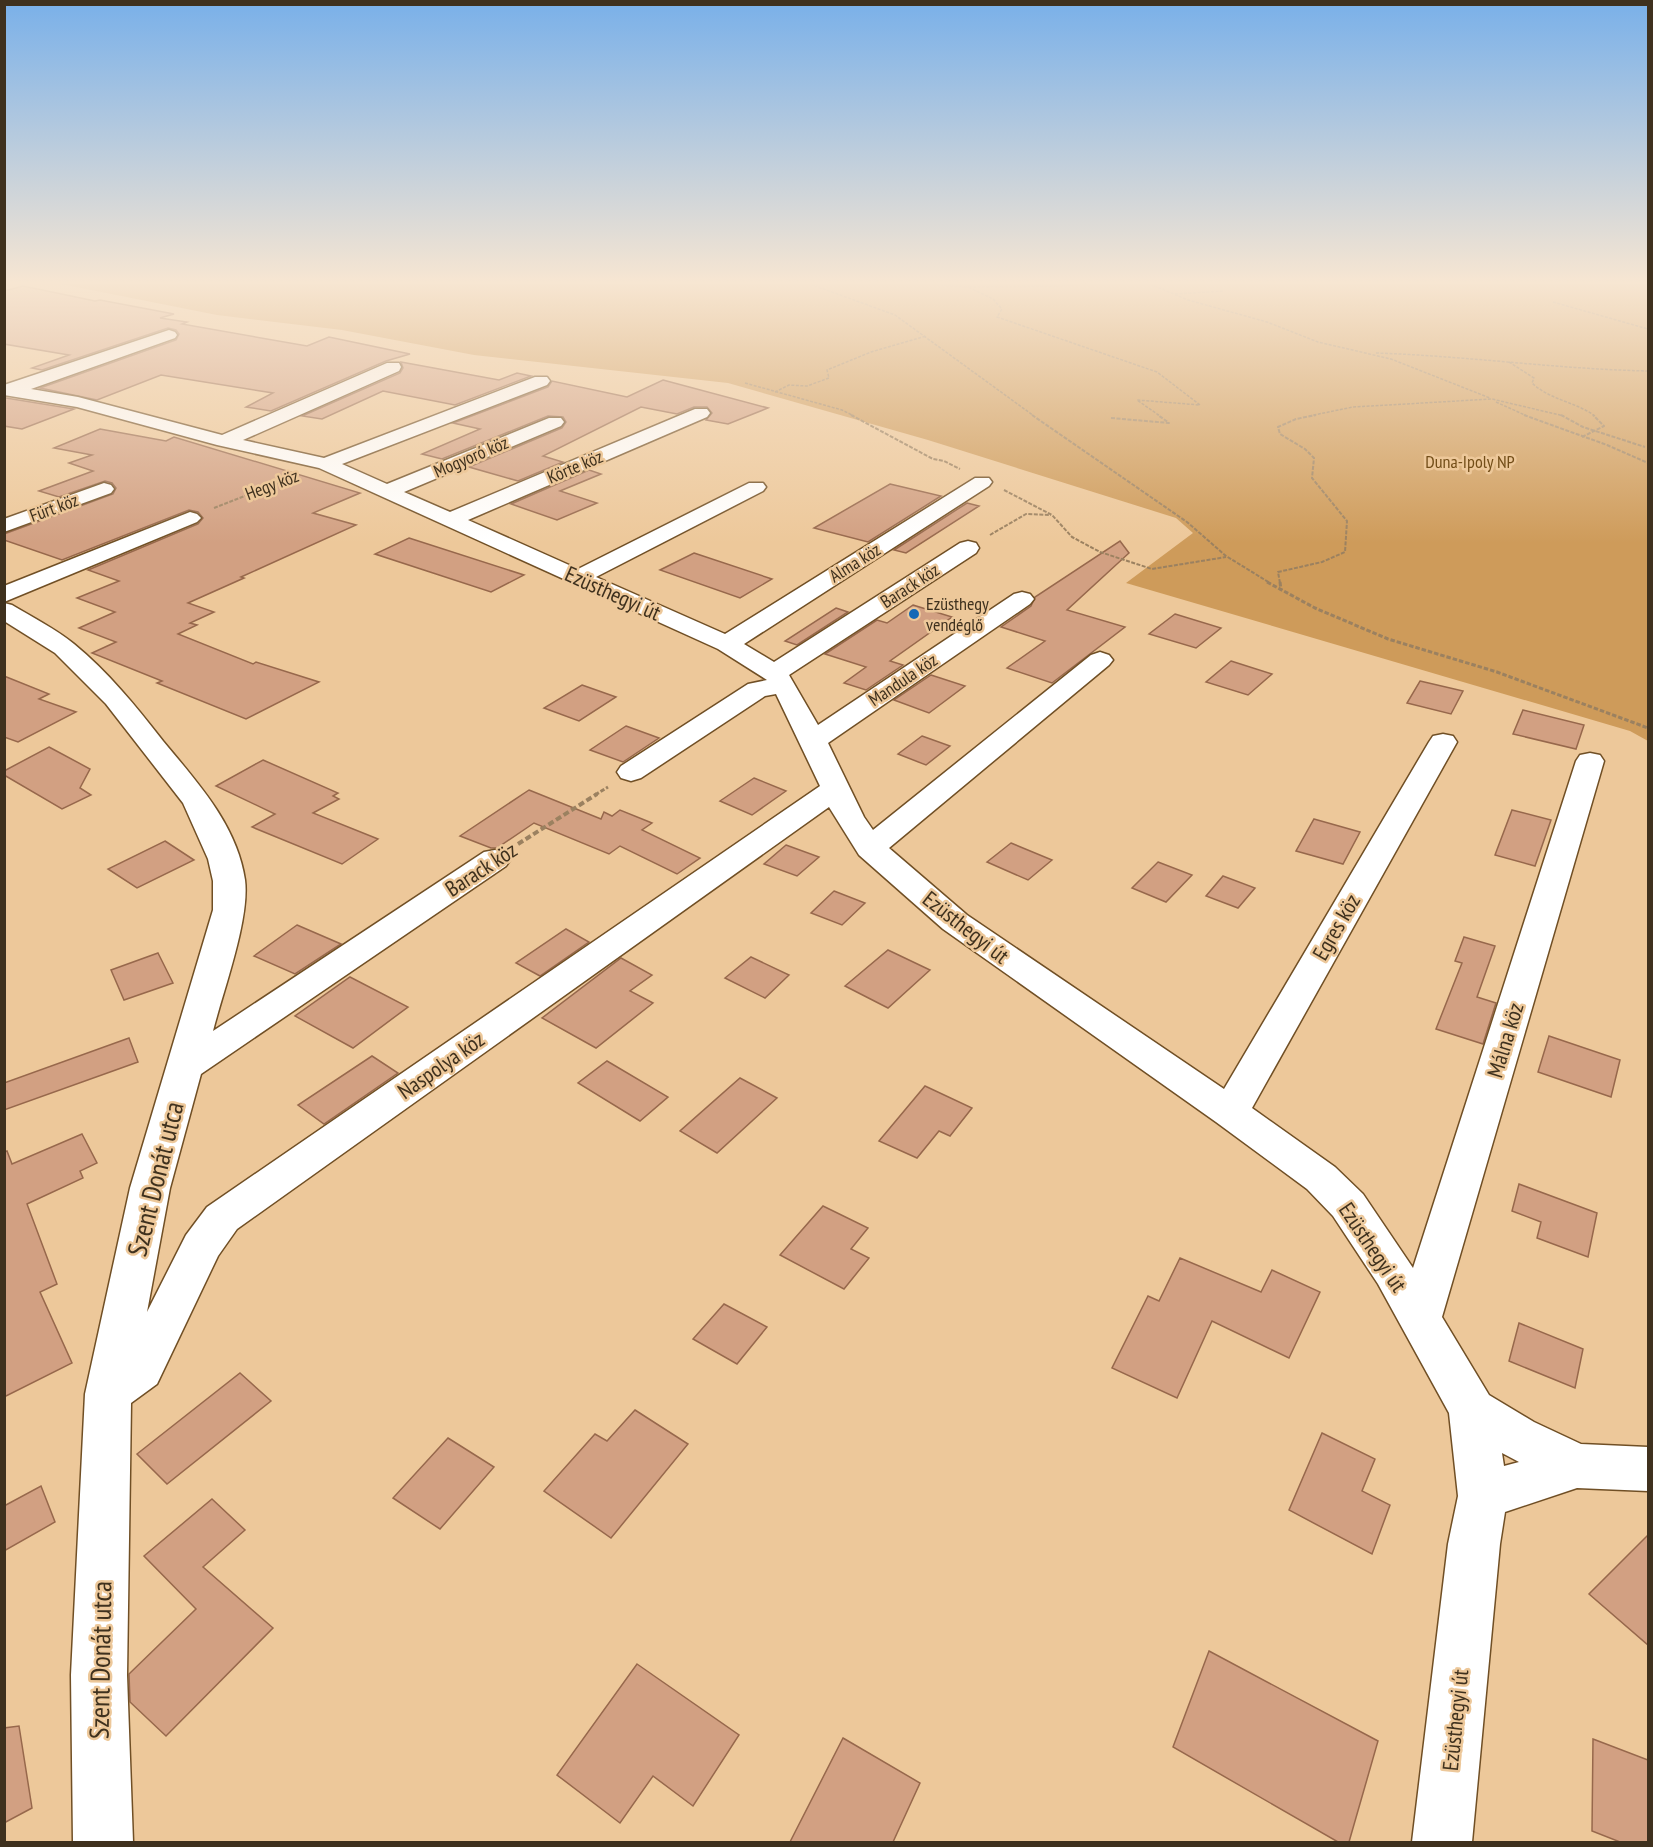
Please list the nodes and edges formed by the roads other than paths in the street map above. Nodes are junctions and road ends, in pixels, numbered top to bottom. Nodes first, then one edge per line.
1 (67, 370) edge
2 (386, 370) edge
3 (541, 381) dead end
4 (7, 391) edge
5 (702, 413) dead end
6 (555, 422) dead end
7 (224, 441) junction
8 (325, 465) junction
9 (982, 482) road end
10 (756, 487) dead end
11 (104, 489) dead end
12 (386, 492) junction
13 (190, 518) road end
14 (448, 521) junction
15 (4, 526) edge
16 (968, 548) road end
17 (579, 577) junction
18 (4, 595) edge
19 (1022, 599) dead end
20 (4, 610) edge
21 (727, 644) junction
22 (1100, 660) dead end
23 (779, 679) junction
24 (813, 741) junction
25 (1443, 742) dead end
26 (1590, 761) dead end
27 (631, 772) road end
28 (835, 789) junction
29 (870, 848) junction
30 (495, 859) road end
31 (185, 1067) junction
32 (1230, 1112) junction
33 (1419, 1319) junction
34 (108, 1394) junction
35 (1472, 1410) junction
36 (1577, 1466) junction
37 (1648, 1469) edge
38 (1483, 1496) junction
39 (102, 1842) edge
40 (1442, 1842) edge

1 - 4 street
2 - 7 street
3 - 8 street, Hegy köz
4 - 7 street, Ezüsthegyi út
5 - 14 street, Körte köz
6 - 12 street, Mogyoró köz
7 - 8 street, Ezüsthegyi út
8 - 12 street, Ezüsthegyi út
9 - 21 street, Alma köz
10 - 17 street
11 - 15 street, Fürt köz
12 - 14 street, Ezüsthegyi út
13 - 18 street
14 - 17 street, Ezüsthegyi út
16 - 23 street, Barack köz
17 - 21 street, Ezüsthegyi út
19 - 24 street, Mandula köz
20 - 31 street, Szent Donát utca
21 - 23 street, Ezüsthegyi út
22 - 29 street
23 - 24 street, Ezüsthegyi út
23 - 27 street, Barack köz
24 - 28 street, Ezüsthegyi út
25 - 32 street, Egres köz
26 - 33 street, Málna köz
28 - 29 street, Ezüsthegyi út
28 - 34 street, Naspolya köz
29 - 32 street, Ezüsthegyi út
30 - 31 street, Barack köz
31 - 34 street, Szent Donát utca
32 - 33 street, Ezüsthegyi út
33 - 35 street, Ezüsthegyi út
34 - 39 street, Szent Donát utca
35 - 36 street
35 - 38 street, Ezüsthegyi út
36 - 37 street
36 - 38 street
38 - 40 street, Ezüsthegyi út

